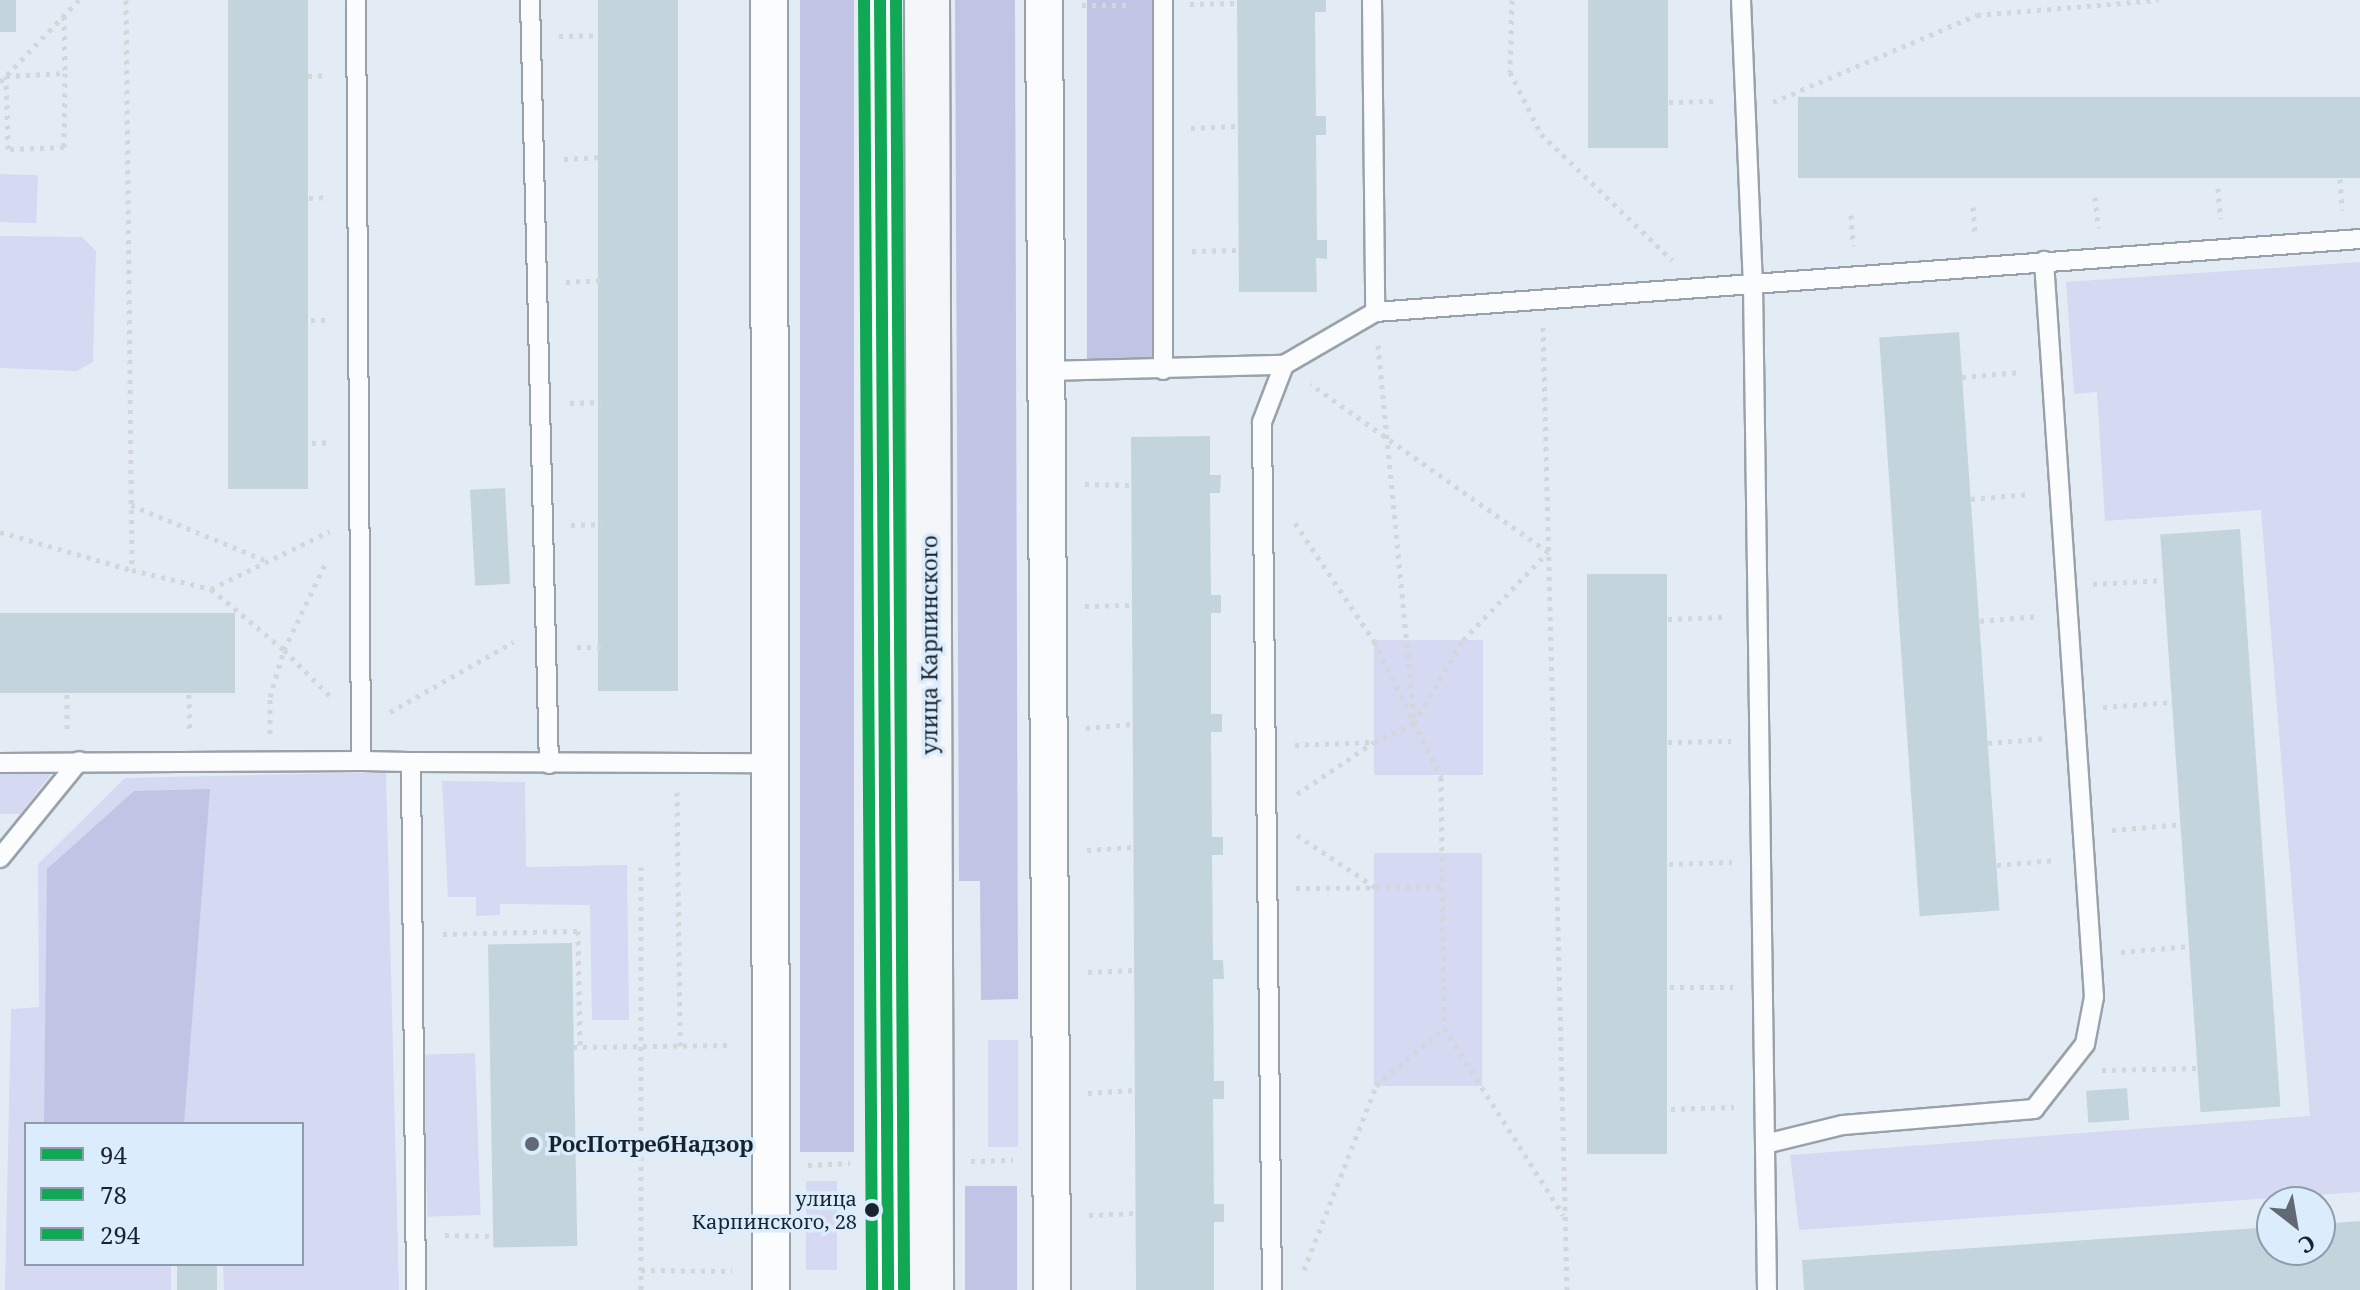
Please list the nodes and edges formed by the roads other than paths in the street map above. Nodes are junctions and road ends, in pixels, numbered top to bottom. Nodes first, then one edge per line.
1 (356, 0) edge
2 (530, 0) edge
3 (769, 0) edge
4 (880, 0) edge
5 (927, 0) edge
6 (1044, 0) edge
7 (1163, 0) edge
8 (1372, 0) edge
9 (1741, 0) edge
10 (2360, 239) edge
11 (2044, 261) junction
12 (1753, 285) junction
13 (1375, 312) junction
14 (1284, 365) junction
15 (1163, 370) junction
16 (1047, 371) junction
17 (361, 761) junction
18 (74, 762) junction
19 (411, 762) junction
20 (0, 763) edge
21 (773, 763) junction
22 (549, 764) junction
23 (0, 858) edge
24 (1765, 1144) junction
25 (416, 1290) edge
26 (771, 1290) edge
27 (888, 1290) edge
28 (931, 1290) edge
29 (1052, 1290) edge
30 (1272, 1290) edge
31 (1767, 1290) edge

1 - 17 lane
2 - 22 lane
3 - 21 street
4 - 27 street
5 - 28 street, улица Карпинского
6 - 16 street
7 - 15 lane
8 - 13 lane
9 - 12 lane
10 - 11 lane
11 - 12 lane
11 - 24 lane
12 - 13 lane
12 - 24 lane
13 - 14 lane
14 - 15 lane
14 - 30 lane
15 - 16 lane
16 - 29 street
17 - 18 lane
17 - 19 lane
18 - 20 lane
18 - 23 lane
19 - 22 lane
19 - 25 lane
21 - 22 lane
21 - 26 street
24 - 31 lane

